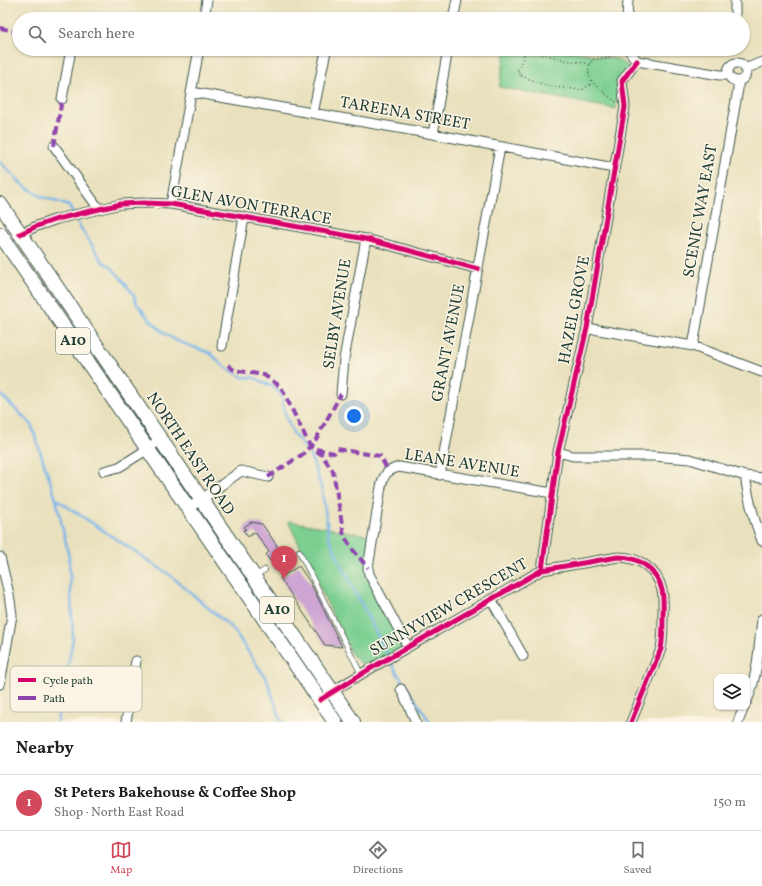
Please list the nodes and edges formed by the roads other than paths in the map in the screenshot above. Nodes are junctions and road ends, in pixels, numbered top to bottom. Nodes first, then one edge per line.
1 (207, 0) edge
2 (457, 0) edge
3 (628, 0) edge
4 (735, 0) edge
5 (205, 12) edge
6 (454, 12) edge
7 (627, 12) edge
8 (734, 12) edge
9 (69, 56) edge
10 (197, 56) edge
11 (325, 56) edge
12 (447, 56) edge
13 (634, 56) edge
14 (638, 60) junction
15 (762, 62) edge
16 (745, 69) junction
17 (728, 75) junction
18 (738, 81) junction
19 (191, 92) junction
20 (62, 99) dead end
21 (313, 113) junction
22 (433, 134) junction
23 (54, 146) dead end
24 (500, 147) junction
25 (614, 168) junction
26 (0, 204) edge
27 (171, 204) junction
28 (99, 209) junction
29 (244, 217) junction
30 (0, 229) edge
31 (0, 234) edge
32 (20, 234) junction
33 (366, 239) junction
34 (22, 267) junction
35 (478, 269) junction
36 (587, 328) junction
37 (222, 346) dead end
38 (693, 346) junction
39 (762, 372) edge
40 (341, 394) dead end
41 (159, 439) junction
42 (148, 449) junction
43 (558, 452) junction
44 (104, 471) dead end
45 (440, 475) junction
46 (745, 476) junction
47 (268, 477) dead end
48 (762, 478) edge
49 (552, 493) junction
50 (201, 499) junction
51 (188, 509) junction
52 (762, 541) edge
53 (299, 551) dead end
54 (0, 557) edge
55 (542, 570) junction
56 (491, 599) junction
57 (762, 619) edge
58 (408, 647) junction
59 (523, 656) dead end
60 (136, 662) dead end
61 (135, 666) edge
62 (361, 674) junction
63 (0, 684) edge
64 (401, 689) dead end
65 (333, 691) junction
66 (750, 694) edge
67 (320, 700) junction
68 (743, 710) edge
69 (128, 712) edge
70 (126, 722) edge
71 (335, 722) edge
72 (353, 722) edge
73 (416, 722) edge
74 (631, 722) edge
75 (738, 722) edge

1 - 5 street
2 - 6 street
3 - 7 street
4 - 8 street
9 - 20 street
10 - 19 street
11 - 21 street
12 - 22 street
13 - 14 street
14 - 17 street
14 - 25 street, HAZEL GROVE
15 - 16 street
16 - 17 street
16 - 18 street
17 - 18 street
18 - 38 street, SCENIC WAY EAST
19 - 21 street, TAREENA STREET
19 - 27 street
21 - 22 street, TAREENA STREET
22 - 24 street, TAREENA STREET
23 - 28 street
24 - 25 street, TAREENA STREET
24 - 35 street, GRANT AVENUE
25 - 36 street, HAZEL GROVE
26 - 32 main road, NORTH EAST ROAD / A10
27 - 28 street, GLEN AVON TERRACE
27 - 29 street, GLEN AVON TERRACE
28 - 32 street, GLEN AVON TERRACE
29 - 33 street, GLEN AVON TERRACE
29 - 37 street
30 - 32 main road
31 - 34 main road, NORTH EAST ROAD / A10
32 - 34 main road
32 - 41 main road, NORTH EAST ROAD / A10
33 - 35 street, GLEN AVON TERRACE
33 - 40 street, SELBY AVENUE
34 - 42 main road, NORTH EAST ROAD / A10
35 - 45 street, GRANT AVENUE
36 - 38 street
36 - 43 street, HAZEL GROVE
38 - 39 street
41 - 42 street
41 - 50 main road, NORTH EAST ROAD / A10
42 - 44 street
42 - 51 main road, NORTH EAST ROAD / A10
43 - 46 street
43 - 49 street, HAZEL GROVE
45 - 49 street, LEANE AVENUE
45 - 58 street, LEANE AVENUE
46 - 48 street
46 - 52 street
47 - 50 street
49 - 55 street, HAZEL GROVE
50 - 51 street
50 - 65 main road, NORTH EAST ROAD / A10
51 - 67 main road, NORTH EAST ROAD / A10
53 - 62 lane
54 - 63 street
55 - 56 street, SUNNYVIEW CRESCENT
55 - 74 street, SUNNYVIEW CRESCENT
56 - 58 street, SUNNYVIEW CRESCENT
56 - 59 street
57 - 66 street
58 - 62 street, SUNNYVIEW CRESCENT
60 - 61 street
62 - 65 street, SUNNYVIEW CRESCENT
64 - 73 street
65 - 67 street, SUNNYVIEW CRESCENT
65 - 72 main road, NORTH EAST ROAD / A10
67 - 71 main road, NORTH EAST ROAD / A10
68 - 75 street
69 - 70 street

